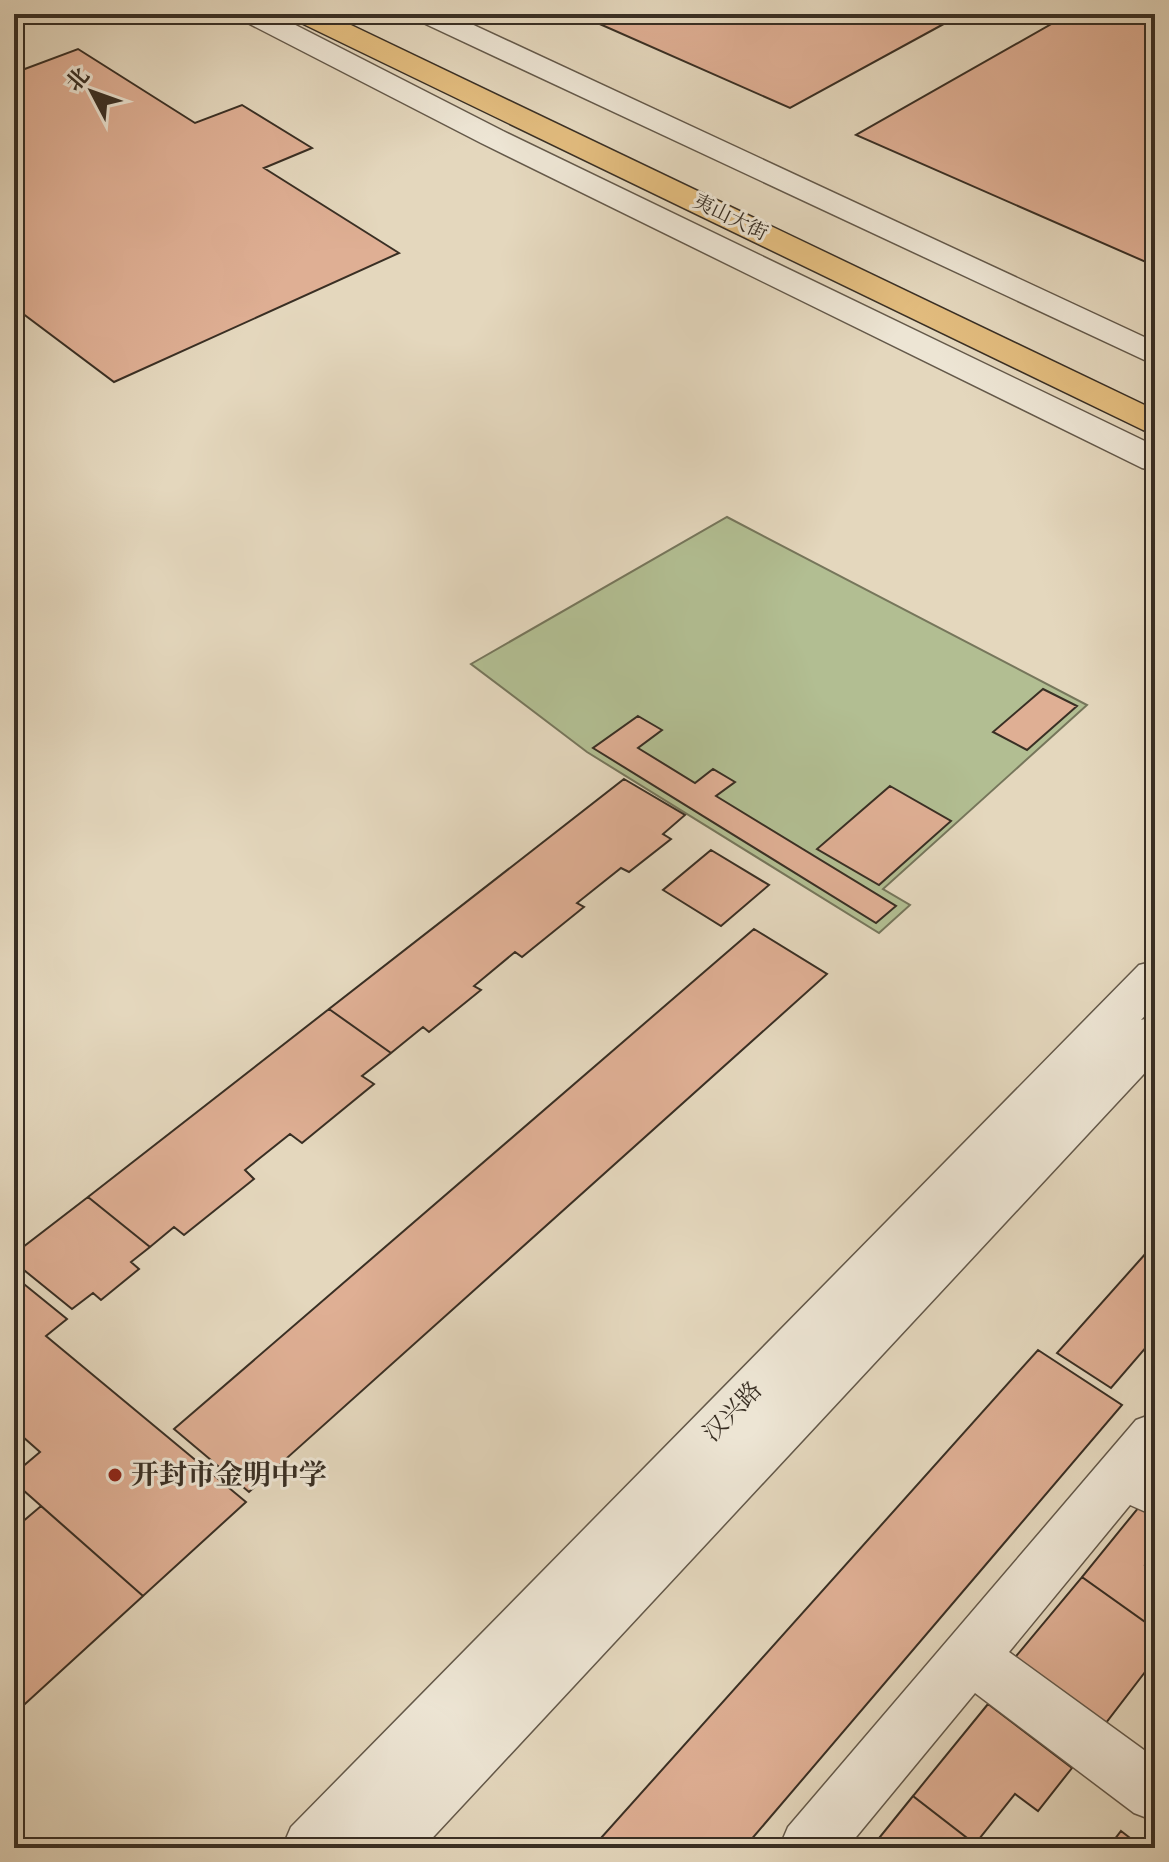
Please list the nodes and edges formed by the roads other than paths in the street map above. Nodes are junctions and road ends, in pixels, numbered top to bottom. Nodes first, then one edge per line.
1 (252, 14) edge
2 (305, 14) edge
3 (358, 14) edge
4 (427, 14) edge
5 (1155, 355) edge
6 (1155, 391) edge
7 (1155, 423) edge
8 (1155, 460) edge
9 (1155, 977) edge
10 (1150, 1046) edge
11 (1145, 1467) edge
12 (970, 1656) junction
13 (1155, 1793) edge
14 (312, 1848) edge
15 (383, 1848) edge
16 (809, 1848) edge

1 - 8 street
2 - 7 main road, 夷山大街
3 - 6 main road, 夷山大街
4 - 5 street
9 - 14 street, 汉兴路
10 - 15 street, 汉兴路
11 - 12 street
12 - 13 street
12 - 16 street

